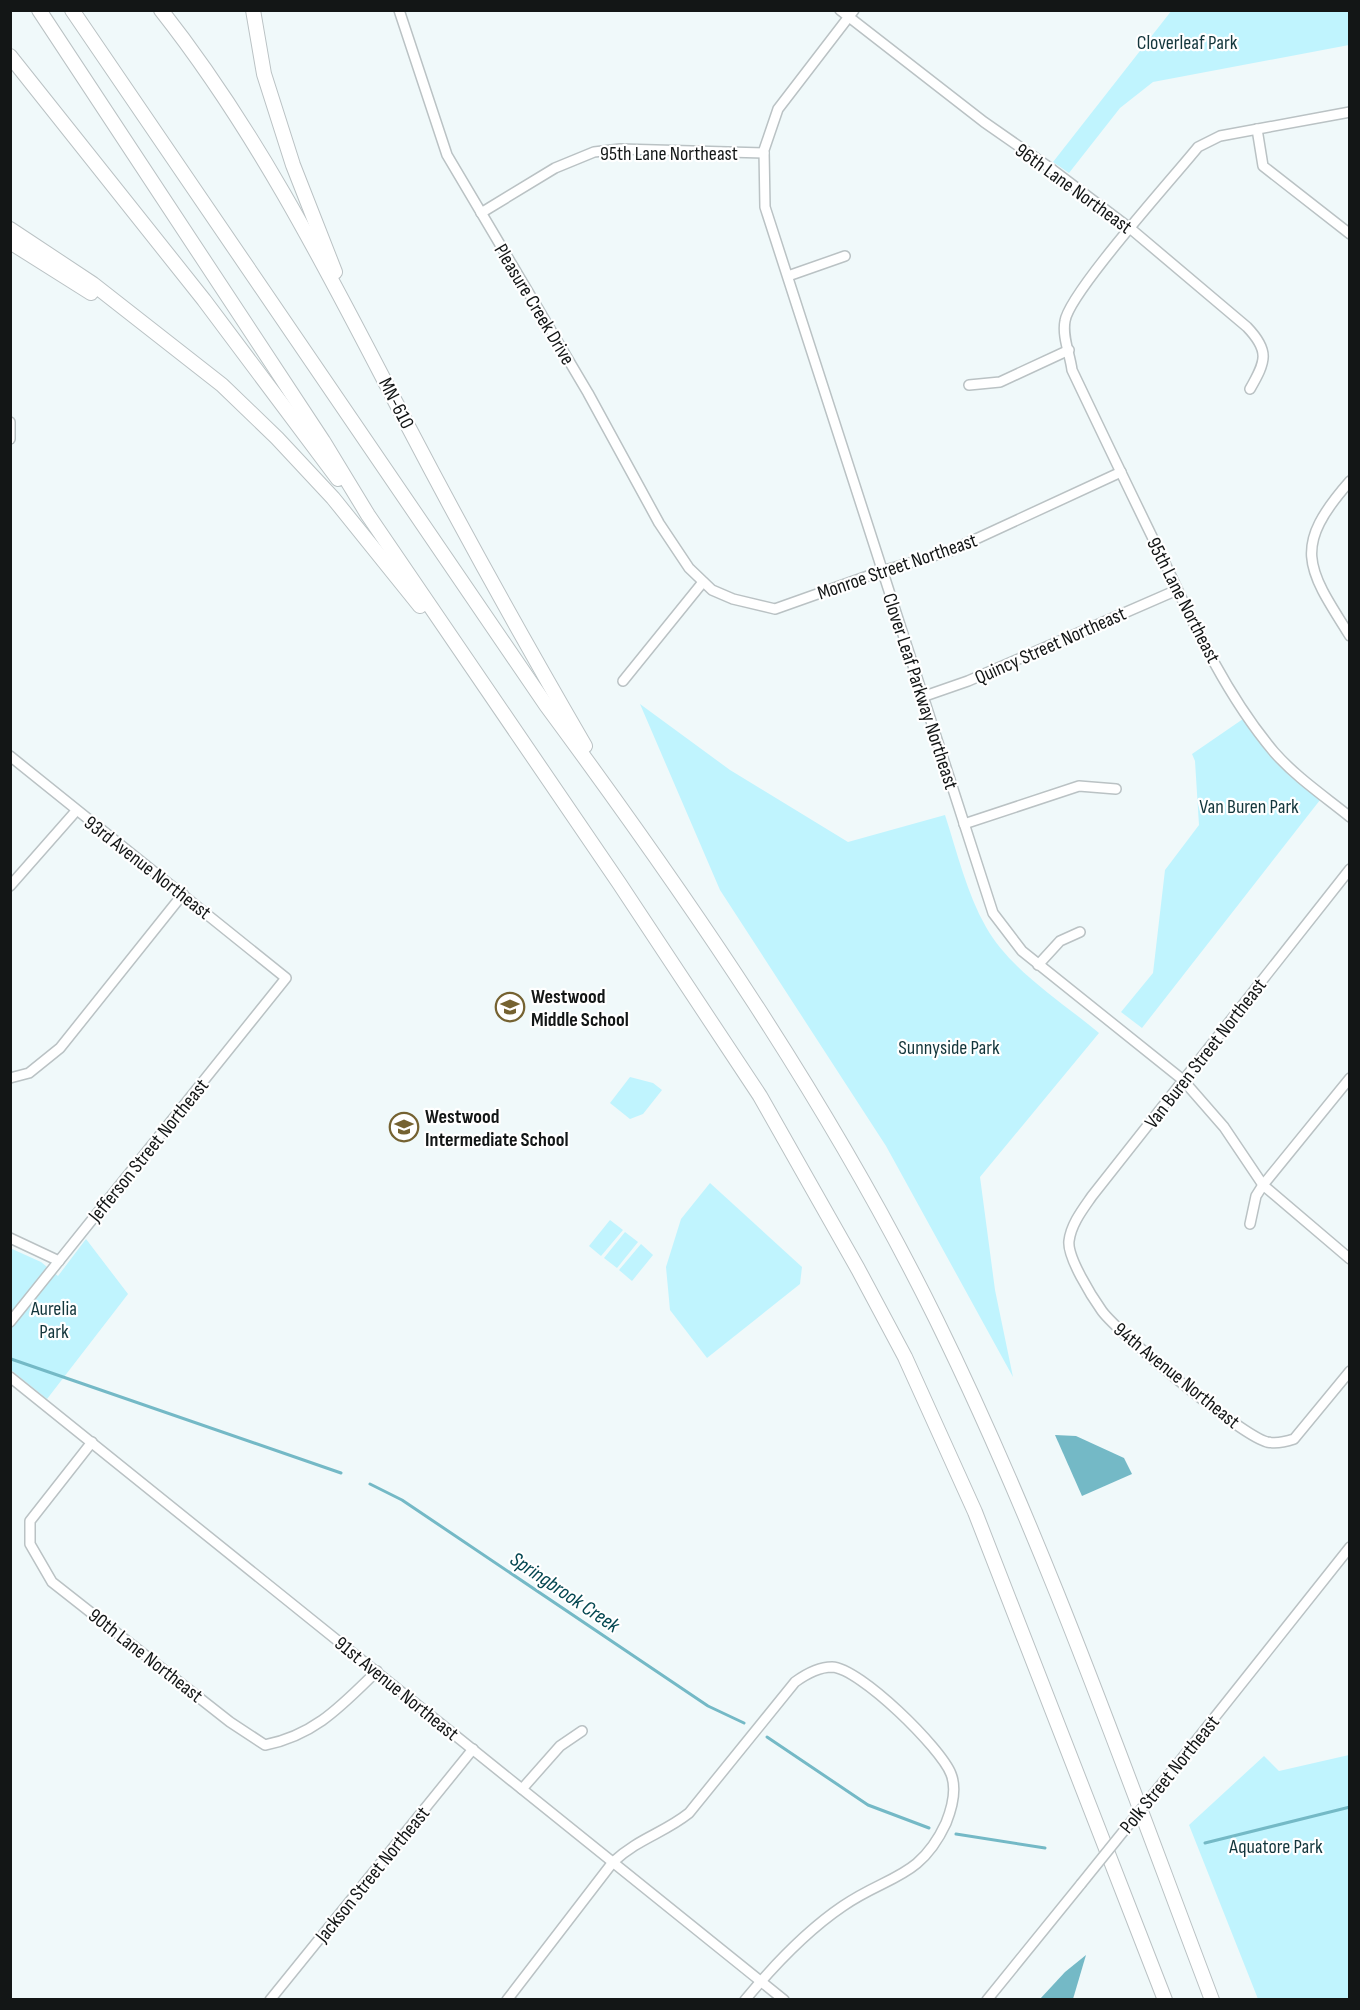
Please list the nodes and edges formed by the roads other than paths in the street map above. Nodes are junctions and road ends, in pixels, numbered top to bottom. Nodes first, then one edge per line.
1 (39, 10) edge
2 (72, 10) edge
3 (161, 10) edge
4 (253, 10) edge
5 (399, 10) edge
6 (840, 10) edge
7 (852, 14) edge
8 (10, 56) edge
9 (1350, 112) edge
10 (1257, 129) junction
11 (764, 153) junction
12 (481, 213) junction
13 (10, 229) edge
14 (1131, 229) junction
15 (1350, 234) edge
16 (10, 242) edge
17 (845, 256) dead end
18 (788, 276) junction
19 (353, 319) junction
20 (144, 325) junction
21 (1069, 350) junction
22 (969, 385) dead end
23 (1250, 389) dead end
24 (1121, 472) junction
25 (1350, 481) edge
26 (368, 515) junction
27 (882, 572) junction
28 (703, 582) junction
29 (1177, 590) junction
30 (1350, 636) edge
31 (480, 680) junction
32 (623, 681) dead end
33 (922, 697) junction
34 (10, 756) edge
35 (1116, 789) dead end
36 (619, 804) junction
37 (76, 812) junction
38 (1350, 817) edge
39 (964, 824) junction
40 (1350, 869) edge
41 (10, 886) edge
42 (183, 894) junction
43 (1080, 932) dead end
44 (1038, 964) junction
45 (286, 978) joint
46 (10, 1078) edge
47 (1350, 1078) edge
48 (1183, 1080) junction
49 (1263, 1185) junction
50 (1250, 1224) dead end
51 (10, 1238) edge
52 (1068, 1241) joint
53 (1350, 1259) edge
54 (59, 1261) junction
55 (10, 1322) edge
56 (1350, 1371) edge
57 (10, 1377) edge
58 (92, 1442) junction
59 (1350, 1548) edge
60 (377, 1671) junction
61 (582, 1731) dead end
62 (473, 1749) junction
63 (522, 1789) junction
64 (613, 1862) junction
65 (761, 1981) junction
66 (270, 2000) edge
67 (507, 2000) edge
68 (745, 2000) edge
69 (784, 2000) edge
70 (987, 2000) edge
71 (1165, 2000) edge
72 (1212, 2000) edge

1 - 26 highway
2 - 36 highway
3 - 19 highway, MN-610
4 - 19 highway
5 - 12 street, Pleasure Creek Drive
6 - 7 street, 96th Lane Northeast
7 - 11 street, Clover Leaf Parkway Northeast
7 - 14 street, 96th Lane Northeast
8 - 26 highway
9 - 10 street, 95th Lane Northeast
10 - 14 street, 95th Lane Northeast
10 - 15 street
11 - 12 street, 95th Lane Northeast
11 - 18 street, Clover Leaf Parkway Northeast
12 - 28 street, Pleasure Creek Drive
13 - 20 highway
14 - 21 street, 95th Lane Northeast
14 - 23 street, 96th Lane Northeast
16 - 20 highway
17 - 18 street
18 - 27 street, Clover Leaf Parkway Northeast
19 - 36 highway, MN-610
20 - 31 highway
21 - 22 street
21 - 24 street, 95th Lane Northeast
24 - 27 street, Monroe Street Northeast
24 - 29 street, 95th Lane Northeast
25 - 30 street
26 - 31 highway
27 - 28 street, Monroe Street Northeast
27 - 33 street, Clover Leaf Parkway Northeast
28 - 32 street
29 - 33 street, Quincy Street Northeast
29 - 38 street, 95th Lane Northeast
31 - 71 highway
33 - 39 street, Clover Leaf Parkway Northeast
34 - 37 street, 93rd Avenue Northeast
35 - 39 street
36 - 72 highway
37 - 41 street
37 - 42 street, 93rd Avenue Northeast
39 - 44 street, Clover Leaf Parkway Northeast
40 - 48 street, Van Buren Street Northeast
42 - 45 street, 93rd Avenue Northeast
42 - 46 street
43 - 44 street
44 - 48 street, Clover Leaf Parkway Northeast
45 - 54 street, Jefferson Street Northeast
47 - 49 street
48 - 49 street, Clover Leaf Parkway Northeast
48 - 52 street, Van Buren Street Northeast
49 - 50 street
49 - 53 street, Clover Leaf Parkway Northeast
51 - 54 street
52 - 56 street, 94th Avenue Northeast
54 - 55 street, Jefferson Street Northeast
57 - 58 street, 91st Avenue Northeast
58 - 60 street, 91st Avenue Northeast
58 - 60 street, 90th Lane Northeast
59 - 70 street, Polk Street Northeast, bridge
60 - 62 street, 91st Avenue Northeast
61 - 63 street
62 - 63 street, 91st Avenue Northeast
62 - 66 street, Jackson Street Northeast
63 - 64 street, 91st Avenue Northeast
64 - 65 street, 91st Avenue Northeast
64 - 65 street
64 - 67 street
65 - 68 street
65 - 69 street, 91st Avenue Northeast

